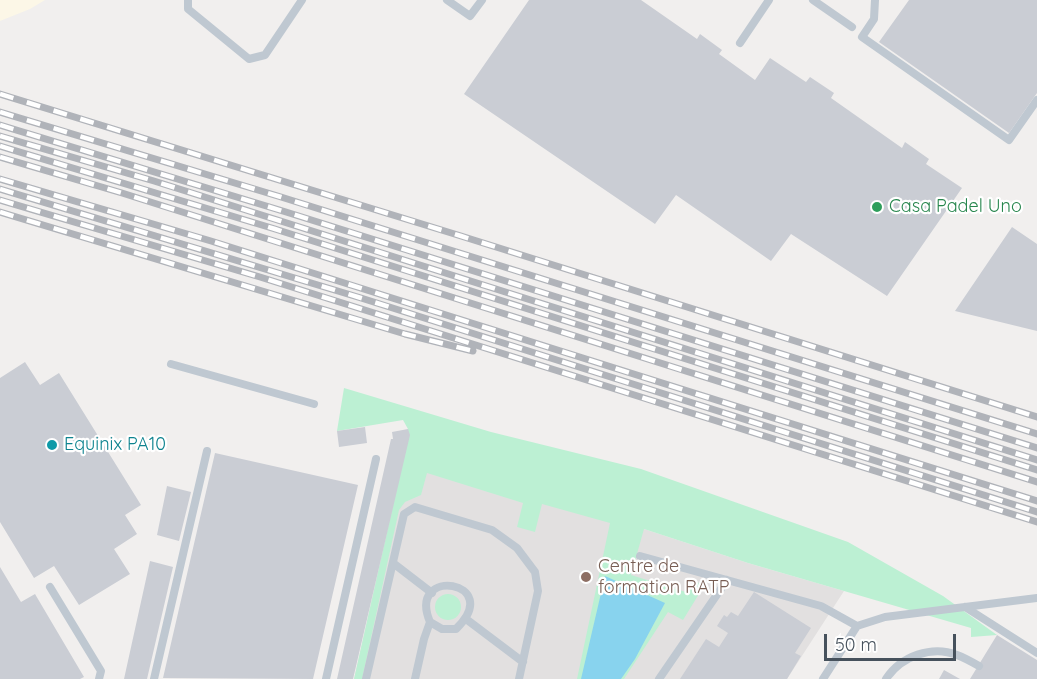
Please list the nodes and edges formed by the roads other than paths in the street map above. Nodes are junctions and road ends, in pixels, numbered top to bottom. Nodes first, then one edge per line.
1 (188, 0) edge
2 (302, 0) edge
3 (447, 0) edge
4 (482, 0) edge
5 (769, 0) edge
6 (813, 0) edge
7 (875, 0) edge
8 (852, 27) dead end
9 (740, 43) dead end
10 (1037, 100) edge
11 (171, 364) dead end
12 (314, 404) dead end
13 (207, 451) dead end
14 (376, 459) dead end
15 (640, 556) dead end
16 (393, 563) junction
17 (727, 580) junction
18 (50, 587) dead end
19 (432, 593) junction
20 (1037, 598) edge
21 (965, 607) junction
22 (466, 619) junction
23 (430, 622) junction
24 (856, 626) junction
25 (1037, 653) edge
26 (523, 662) junction
27 (979, 666) dead end
28 (99, 679) edge
29 (154, 679) edge
30 (326, 679) edge
31 (366, 679) edge
32 (415, 679) edge
33 (519, 679) edge
34 (659, 679) edge
35 (823, 679) edge
36 (886, 679) edge

1 - 2 lane
3 - 4 lane
5 - 9 lane
6 - 8 lane
7 - 10 lane
11 - 12 lane
13 - 29 lane
14 - 30 lane
15 - 17 lane
16 - 19 lane
16 - 26 lane
16 - 31 lane
17 - 24 lane
17 - 34 lane
18 - 28 lane
19 - 22 lane
19 - 23 lane
20 - 21 lane
21 - 24 lane
21 - 25 lane
22 - 23 lane
22 - 26 lane
23 - 32 lane
24 - 35 lane
26 - 33 lane
27 - 36 lane

